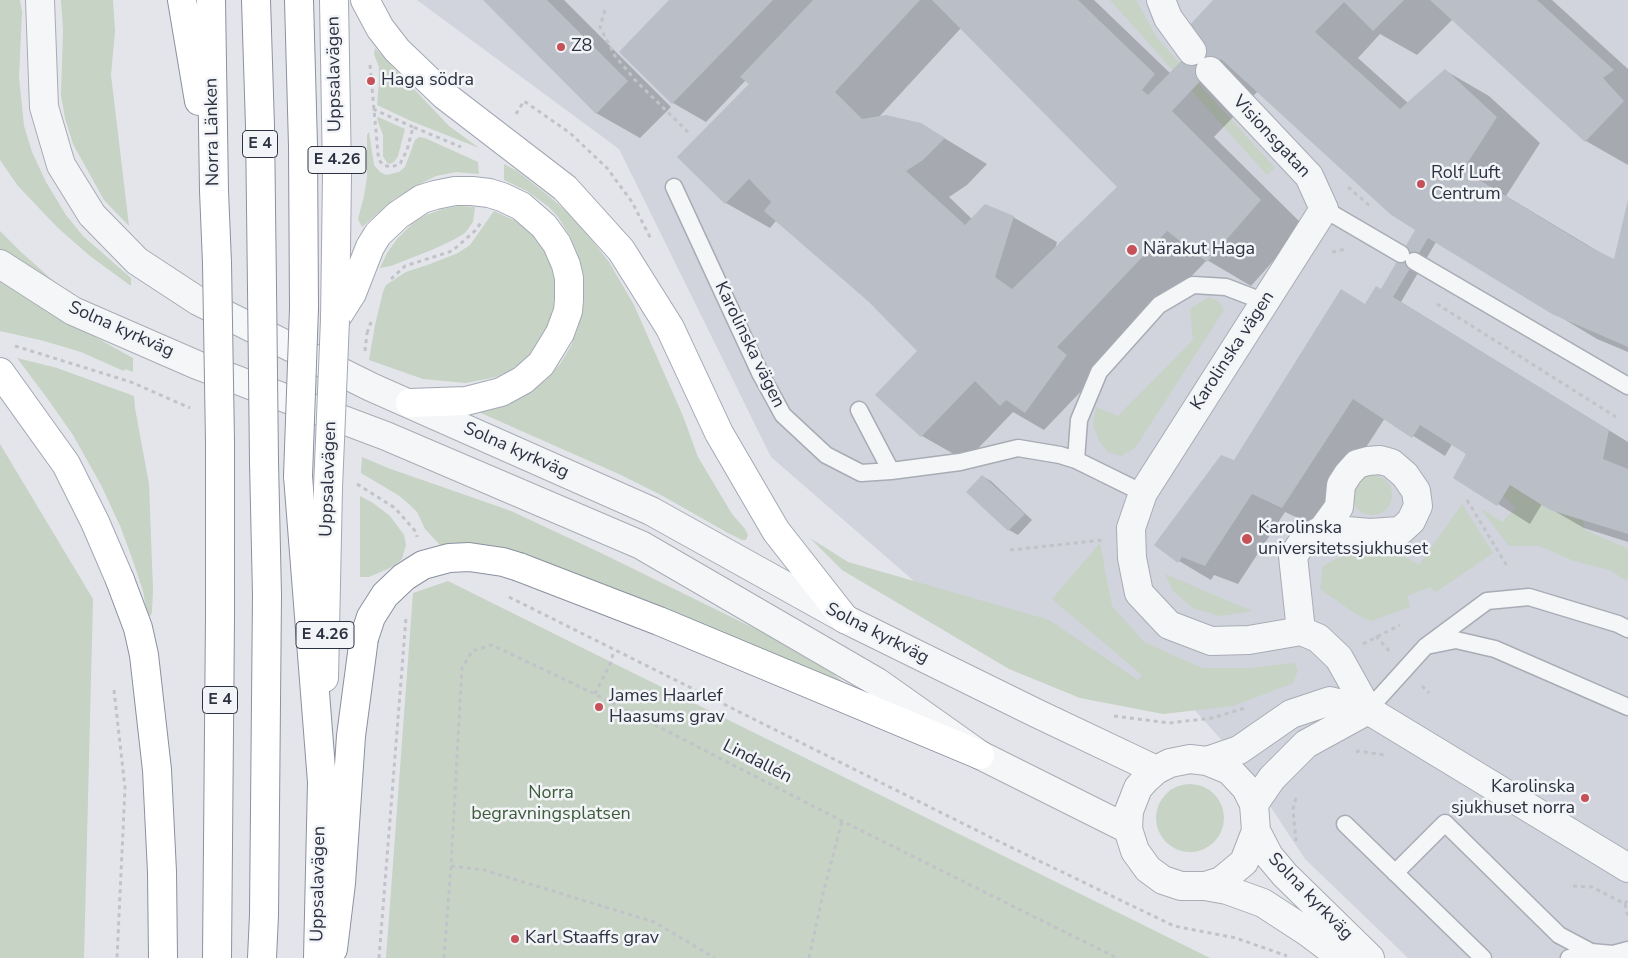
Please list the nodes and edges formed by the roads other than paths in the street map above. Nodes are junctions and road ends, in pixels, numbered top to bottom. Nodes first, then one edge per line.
1 (40, 0) edge
2 (182, 0) edge
3 (211, 0) edge
4 (256, 0) edge
5 (299, 0) edge
6 (334, 0) edge
7 (365, 0) edge
8 (1161, 0) edge
9 (1192, 51) dead end
10 (1210, 71) dead end
11 (674, 187) dead end
12 (214, 191) junction
13 (1324, 209) junction
14 (0, 264) edge
15 (1265, 302) junction
16 (335, 320) junction
17 (0, 372) edge
18 (1628, 386) edge
19 (410, 403) junction
20 (859, 410) dead end
21 (1076, 460) junction
22 (891, 471) junction
23 (1143, 493) junction
24 (1323, 529) dead end
25 (845, 619) junction
26 (1628, 629) edge
27 (1301, 632) junction
28 (1425, 647) junction
29 (1628, 707) edge
30 (1368, 710) junction
31 (980, 755) junction
32 (1207, 761) junction
33 (1156, 770) junction
34 (322, 782) junction
35 (1254, 804) junction
36 (1345, 824) dead end
37 (1128, 829) junction
38 (1256, 831) junction
39 (1628, 868) edge
40 (1395, 873) junction
41 (1206, 886) junction
42 (1628, 950) edge
43 (1591, 952) junction
44 (163, 958) edge
45 (216, 958) edge
46 (262, 958) edge
47 (318, 958) edge
48 (332, 958) edge
49 (1342, 958) edge
50 (1370, 958) edge
51 (1483, 958) edge
52 (1569, 958) edge

1 - 19 street, Solna kyrkväg
2 - 12 main road
3 - 12 main road, Norra Länken / E 4
4 - 46 main road, E 4, bridge
5 - 34 main road, bridge
6 - 16 main road, Uppsalavägen / E 4.26
7 - 25 main road
8 - 9 street
10 - 13 street, Visionsgatan
11 - 22 lane, Karolinska vägen
12 - 45 main road, Norra Länken / E 4, bridge
13 - 15 street, Karolinska vägen
13 - 18 lane
14 - 31 street, Solna kyrkväg
15 - 21 lane
15 - 23 street, Karolinska vägen
16 - 19 main road
16 - 34 main road, Uppsalavägen / E 4.26, bridge
17 - 44 main road
19 - 25 street, Solna kyrkväg
20 - 22 lane
21 - 22 lane, Karolinska vägen
21 - 23 lane, Karolinska vägen
23 - 27 street, Karolinska vägen
24 - 27 street
25 - 33 street, Solna kyrkväg
26 - 28 lane
27 - 30 street
28 - 29 lane
28 - 30 lane
30 - 32 street
30 - 35 street
30 - 39 street
31 - 37 street, Solna kyrkväg
31 - 48 main road, bridge
32 - 33 street, Solna kyrkväg
32 - 35 street, Solna kyrkväg
33 - 37 street, Solna kyrkväg
34 - 47 main road, Uppsalavägen / E 4.26
35 - 38 street, Solna kyrkväg
36 - 40 lane
37 - 41 street, Solna kyrkväg
38 - 41 street, Solna kyrkväg
38 - 50 street, Solna kyrkväg
40 - 43 lane
40 - 51 lane
41 - 49 street, Solna kyrkväg
42 - 43 lane
43 - 52 lane

